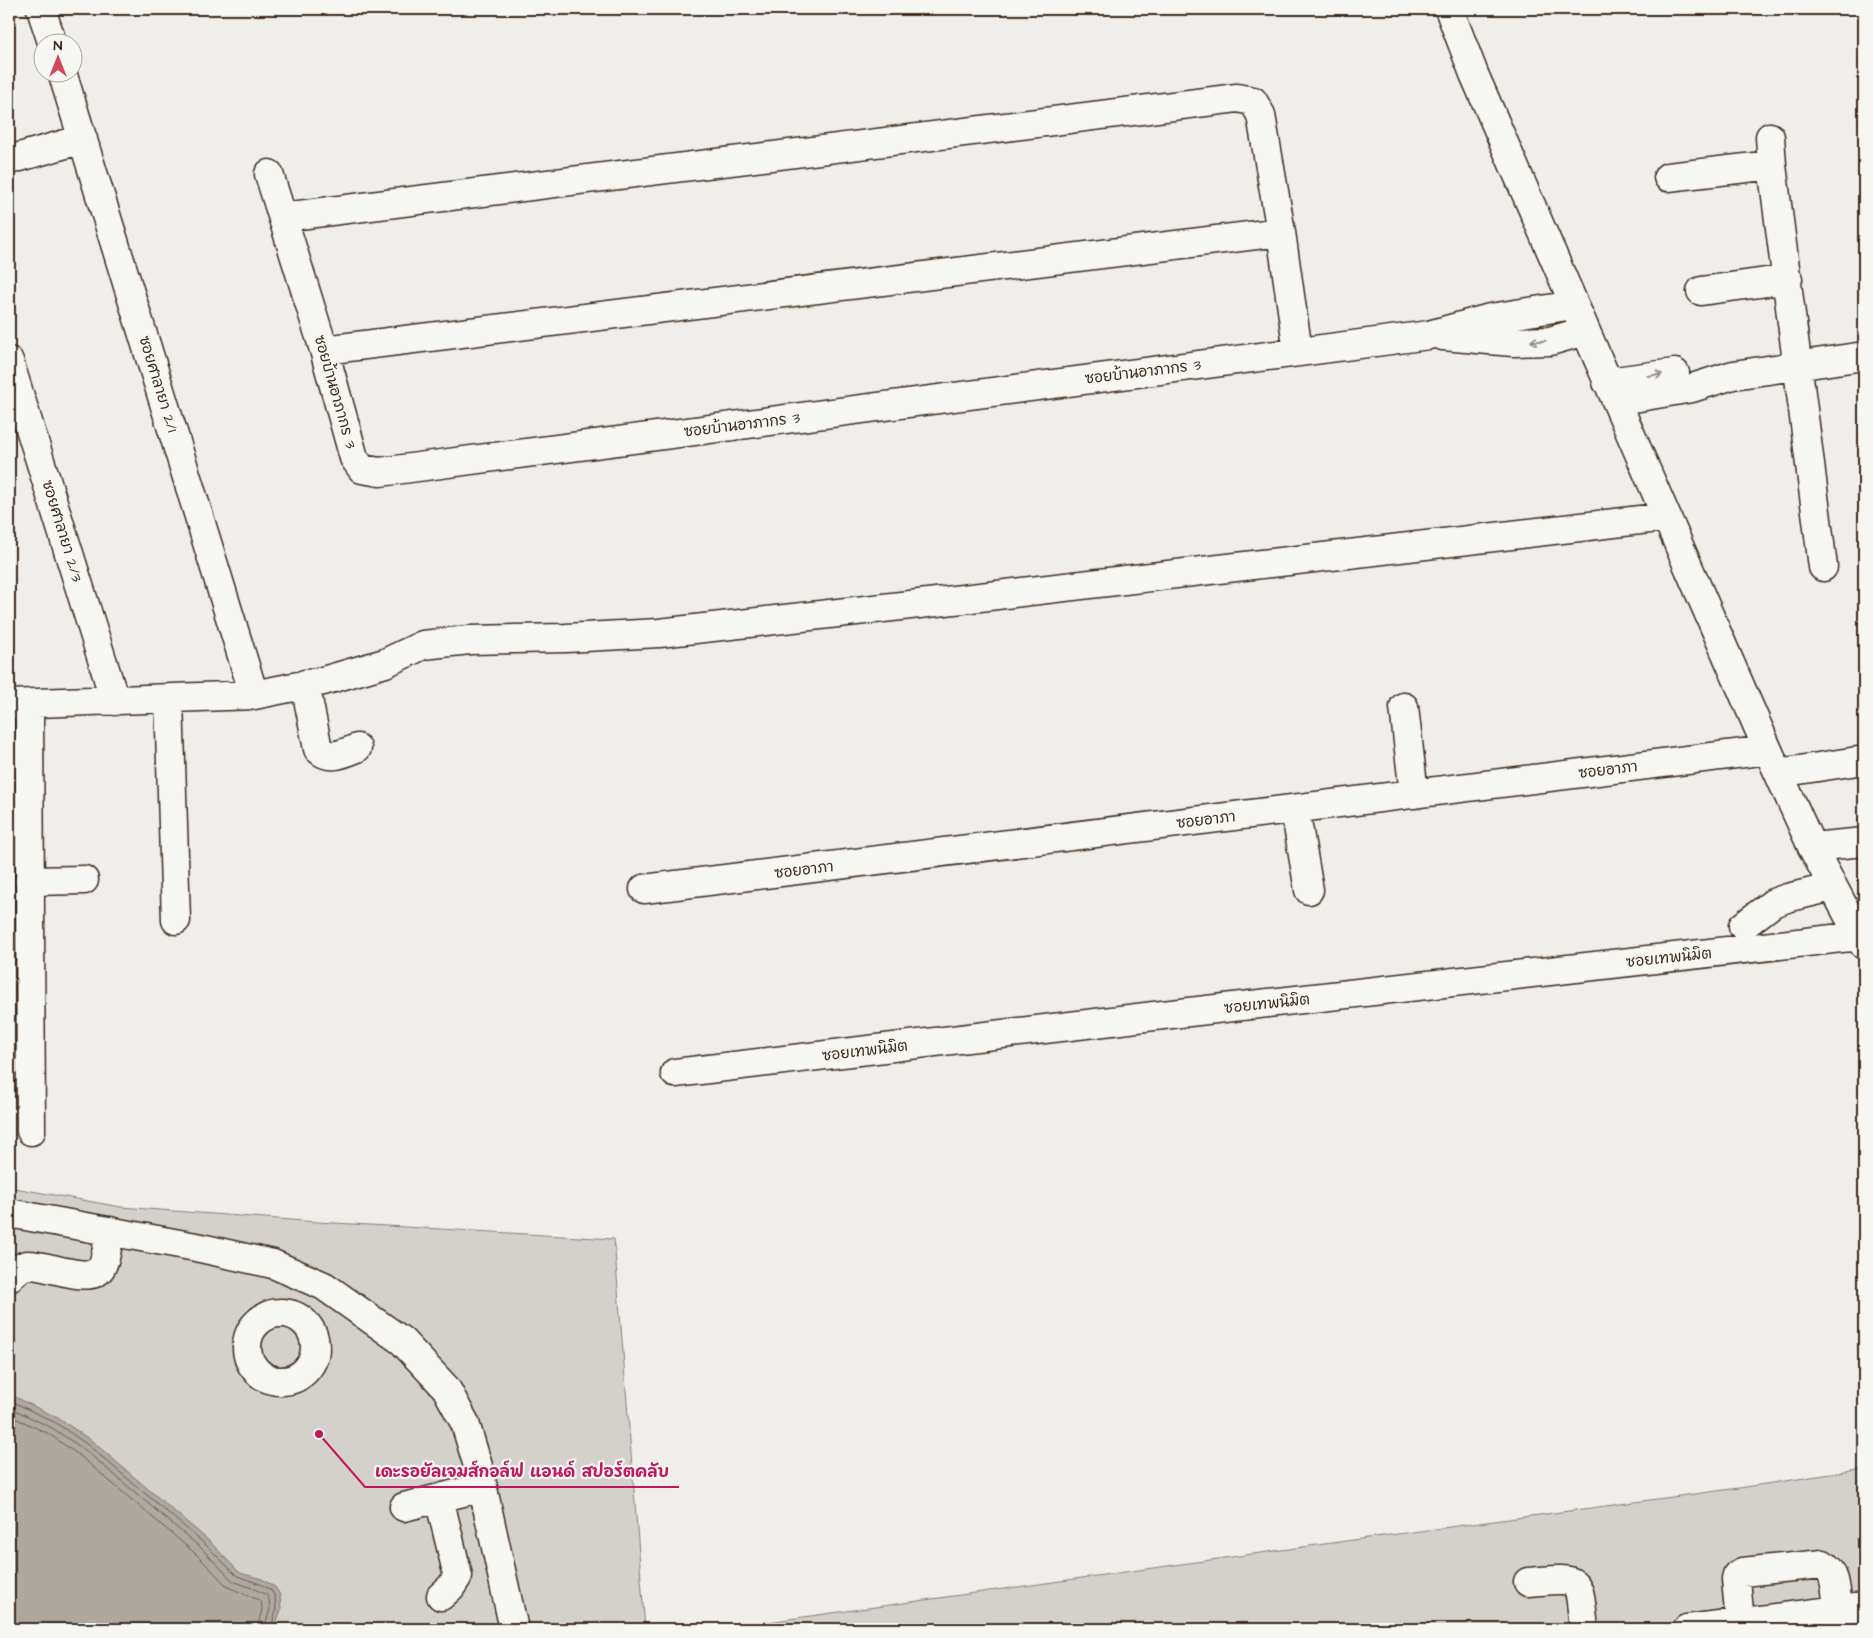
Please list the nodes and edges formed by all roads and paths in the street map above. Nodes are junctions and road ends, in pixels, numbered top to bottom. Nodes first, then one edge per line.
1 (41, 9) edge
2 (1449, 9) edge
3 (49, 32) edge
4 (65, 82) edge
5 (1770, 137) dead end
6 (83, 139) junction
7 (9, 160) edge
8 (1772, 164) junction
9 (269, 174) dead end
10 (1668, 177) dead end
11 (282, 217) junction
12 (1281, 232) junction
13 (1788, 279) junction
14 (1700, 291) dead end
15 (1574, 305) junction
16 (1585, 332) junction
17 (1429, 335) junction
18 (324, 350) junction
19 (1298, 352) junction
20 (1864, 356) edge
21 (9, 361) edge
22 (1798, 365) junction
23 (1612, 391) junction
24 (1666, 516) junction
25 (1823, 567) dead end
26 (305, 684) junction
27 (254, 695) junction
28 (169, 699) junction
29 (115, 701) junction
30 (19, 704) edge
31 (1404, 707) dead end
32 (357, 748) dead end
33 (1864, 760) edge
34 (1773, 761) junction
35 (1414, 794) junction
36 (1295, 809) junction
37 (1864, 842) edge
38 (1812, 848) junction
39 (84, 880) dead end
40 (30, 881) junction
41 (1833, 886) junction
42 (644, 890) dead end
43 (1309, 890) dead end
44 (176, 920) dead end
45 (1744, 926) dead end
46 (1860, 929) edge
47 (675, 1073) dead end
48 (31, 1131) dead end
49 (9, 1213) edge
50 (110, 1231) junction
51 (296, 1274) junction
52 (9, 1278) edge
53 (332, 1292) junction
54 (282, 1312) junction
55 (308, 1325) junction
56 (483, 1487) junction
57 (439, 1498) junction
58 (404, 1506) dead end
59 (1528, 1582) dead end
60 (441, 1596) dead end
61 (1851, 1608) edge
62 (1740, 1623) junction
63 (514, 1629) edge
64 (1584, 1629) edge
65 (1687, 1629) edge

1 - 3 street
2 - 15 street
4 - 6 street, ซอยศาลายา 2/1
5 - 8 street
6 - 7 street
6 - 27 street, ซอยศาลายา 2/1
8 - 10 street
8 - 13 street
9 - 11 street, ซอยบ้านอาภากร 3
11 - 12 street
11 - 18 street, ซอยบ้านอาภากร 3
12 - 18 street
12 - 19 street
13 - 14 street
13 - 22 street
15 - 16 street
15 - 17 street, ซอยบ้านอาภากร 3
16 -> 17 street, ซอยบ้านอาภากร 3
16 - 23 street
17 - 19 street, ซอยบ้านอาภากร 3
18 - 19 street, ซอยบ้านอาภากร 3
20 - 22 street
21 - 29 street, ซอยศาลายา 2/3
22 - 23 street
22 - 25 street
23 - 24 street
24 - 26 street
24 - 34 street
26 - 27 street
26 - 32 street
27 - 28 street
28 - 29 street
28 - 44 street
29 - 30 street
30 - 40 street
31 - 35 street
33 - 34 street, ซอยอาภา
34 - 35 street, ซอยอาภา
34 - 38 street
35 - 36 street, ซอยอาภา
36 - 42 street, ซอยอาภา
36 - 43 street
37 - 38 street
38 - 41 street
39 - 40 street
40 - 48 street
41 - 45 street
41 - 46 street
46 - 47 street, ซอยเทพนิมิต
49 - 50 street
50 - 51 street
50 - 52 street
51 - 53 street
51 - 54 street
53 - 55 street
53 - 56 street
54 - 55 street
54 - 55 street
56 - 57 street
56 - 63 street
57 - 58 street
57 - 60 street
59 - 64 street
61 - 62 street
61 - 62 street
62 - 65 street

